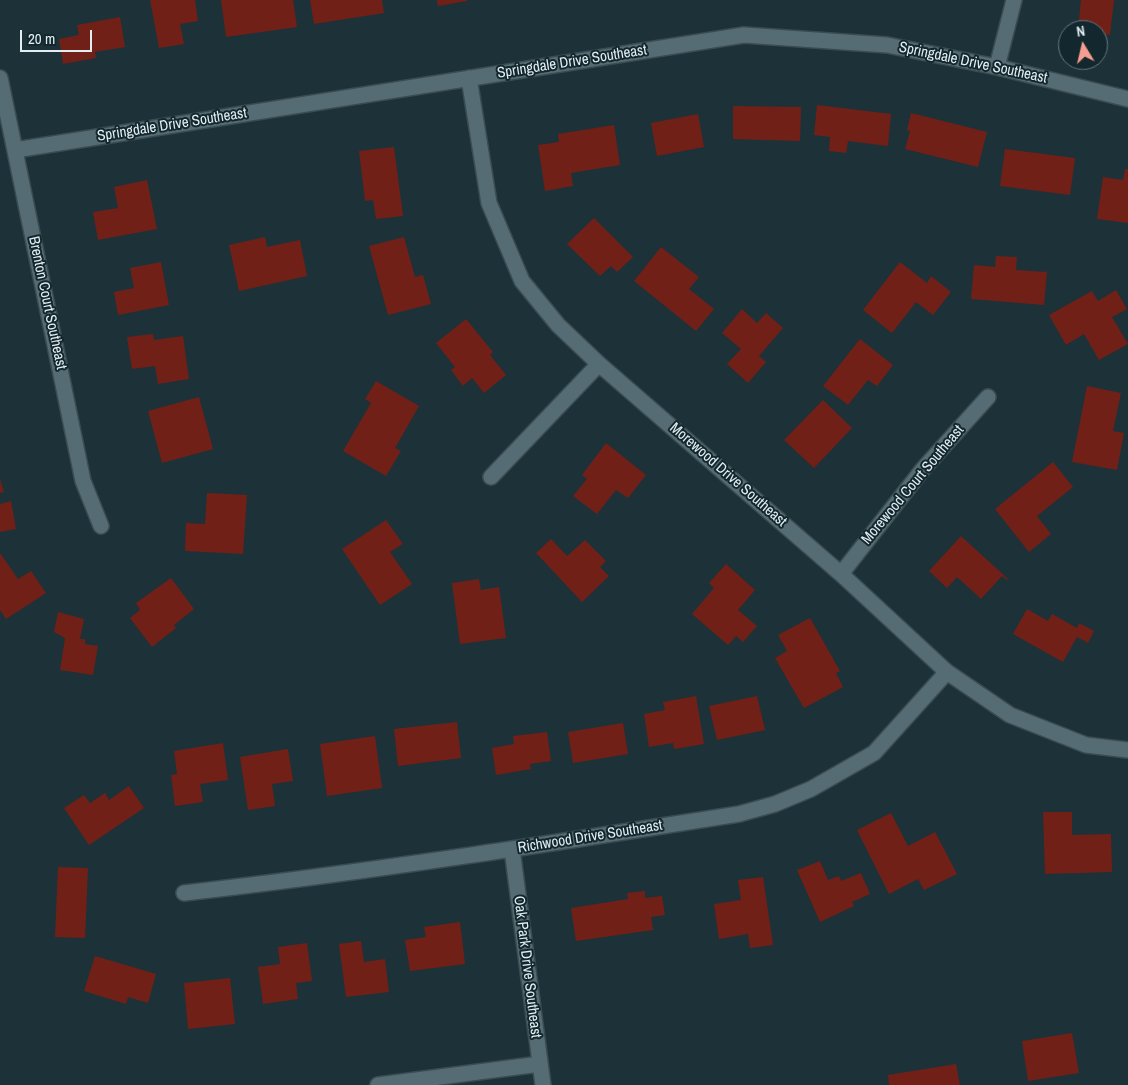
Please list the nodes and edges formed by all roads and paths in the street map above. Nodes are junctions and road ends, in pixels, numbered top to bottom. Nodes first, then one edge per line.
1 (1014, 0) edge
2 (997, 68) junction
3 (0, 78) edge
4 (469, 78) junction
5 (1128, 99) edge
6 (15, 150) junction
7 (599, 364) junction
8 (988, 397) dead end
9 (491, 477) dead end
10 (101, 526) dead end
11 (841, 574) junction
12 (947, 672) junction
13 (1128, 750) edge
14 (512, 849) junction
15 (184, 892) dead end
16 (540, 1064) junction
17 (378, 1085) edge
18 (543, 1085) edge

1 - 2 street
2 - 4 street, Springdale Drive Southeast
2 - 5 street, Springdale Drive Southeast
3 - 6 street, Brenton Court Southeast
4 - 6 street, Springdale Drive Southeast
4 - 7 street, Morewood Drive Southeast
6 - 10 street, Brenton Court Southeast
7 - 9 street
7 - 11 street, Morewood Drive Southeast
8 - 11 street, Morewood Court Southeast
11 - 12 street, Morewood Drive Southeast
12 - 13 street, Morewood Drive Southeast
12 - 14 street, Richwood Drive Southeast
14 - 15 street, Richwood Drive Southeast
14 - 16 street, Oak Park Drive Southeast
16 - 17 street
16 - 18 street, Oak Park Drive Southeast

